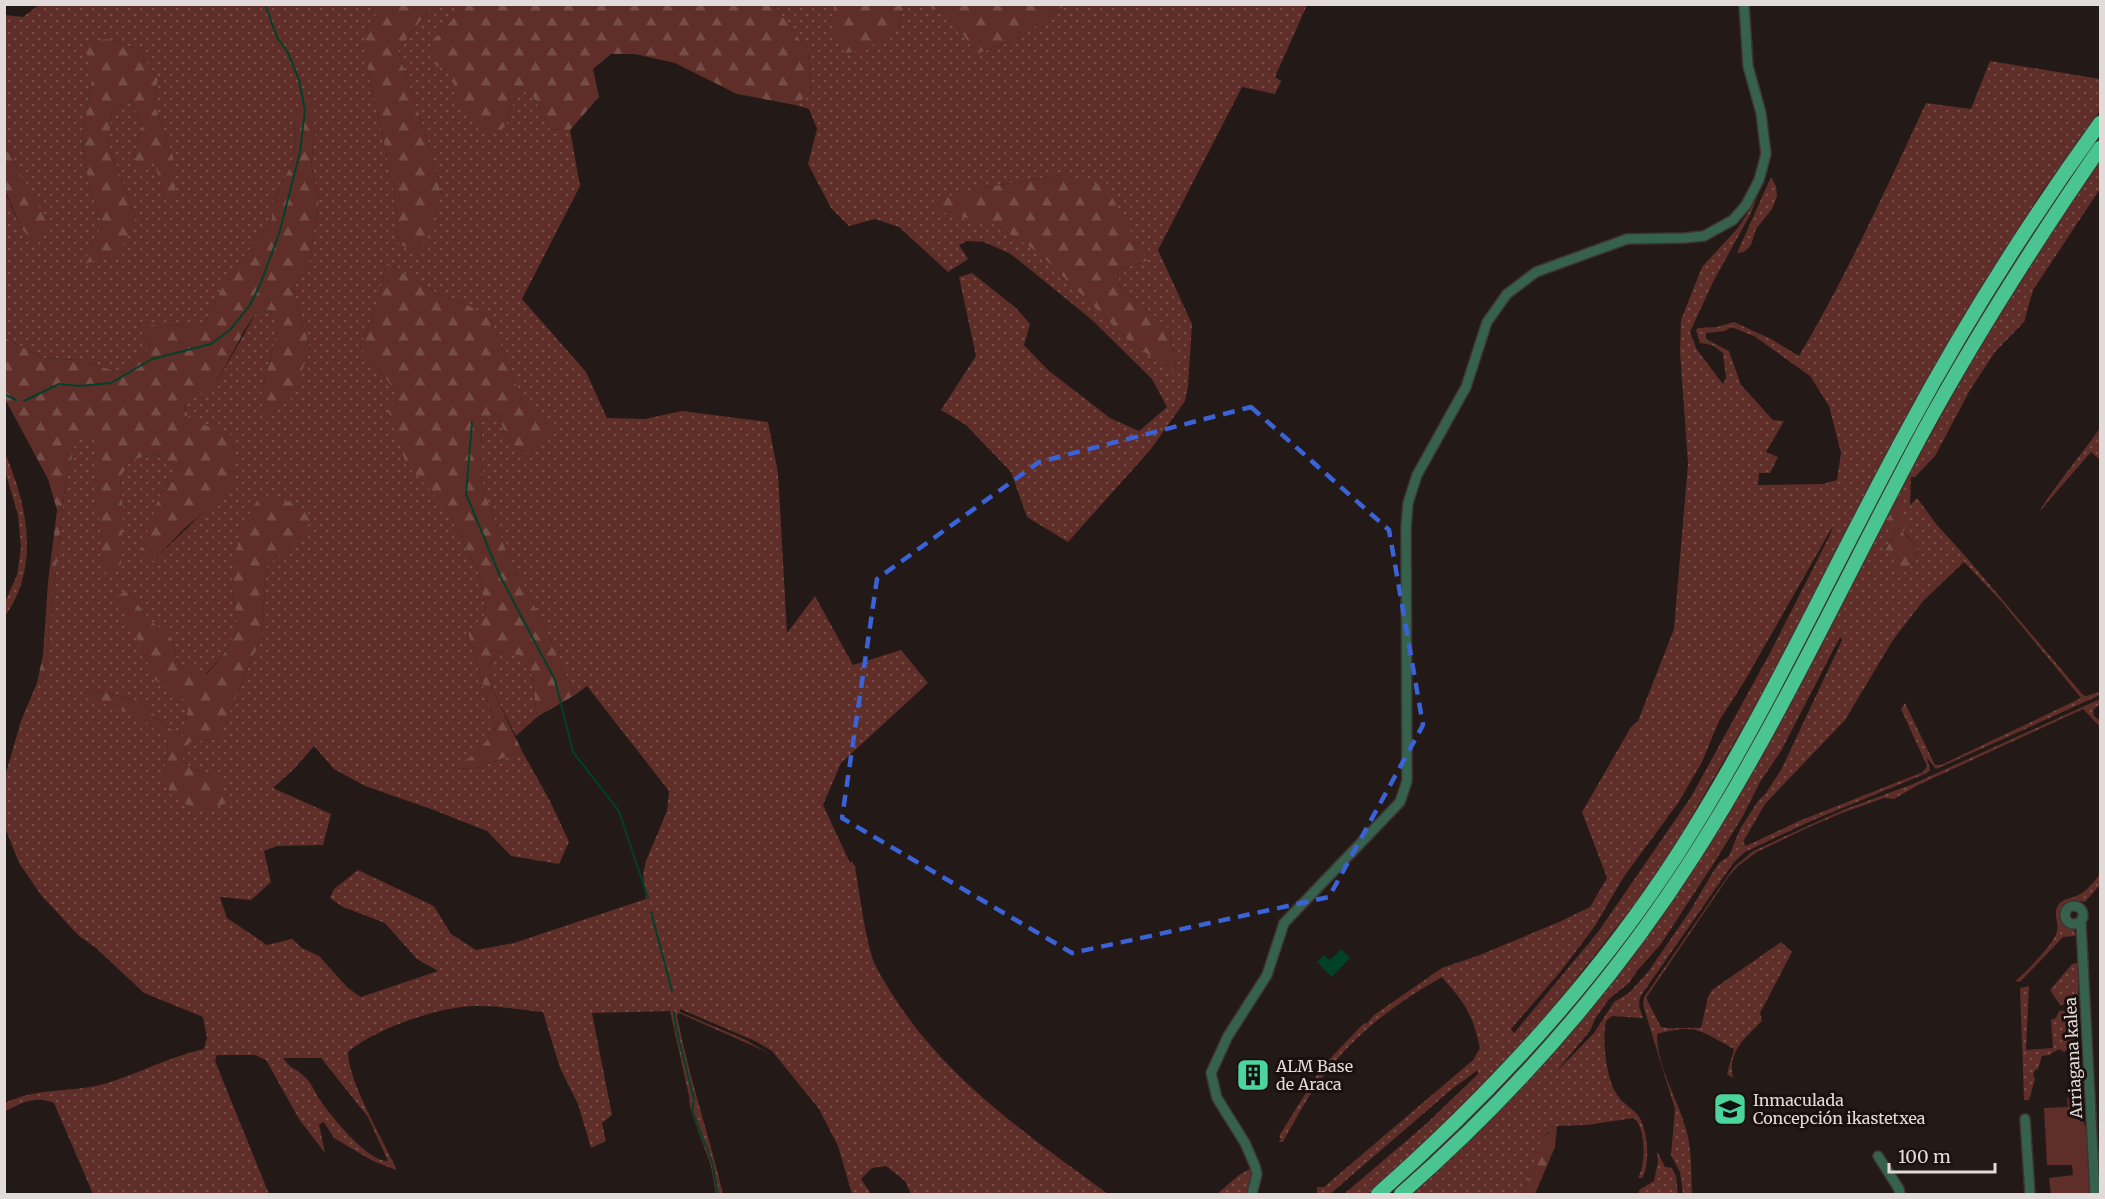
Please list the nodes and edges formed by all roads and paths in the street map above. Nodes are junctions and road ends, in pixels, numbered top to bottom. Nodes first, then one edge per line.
1 (1744, 4) edge
2 (2100, 123) edge
3 (2100, 148) edge
4 (2079, 922) dead end
5 (2025, 1119) dead end
6 (1878, 1156) dead end
7 (1252, 1194) edge
8 (1378, 1194) edge
9 (1401, 1194) edge
10 (1900, 1194) edge
11 (2030, 1194) edge
12 (2095, 1194) edge

1 - 7 street
2 - 8 highway
3 - 9 highway
4 - 12 street, Arriagana kalea
5 - 11 street
6 - 10 street

